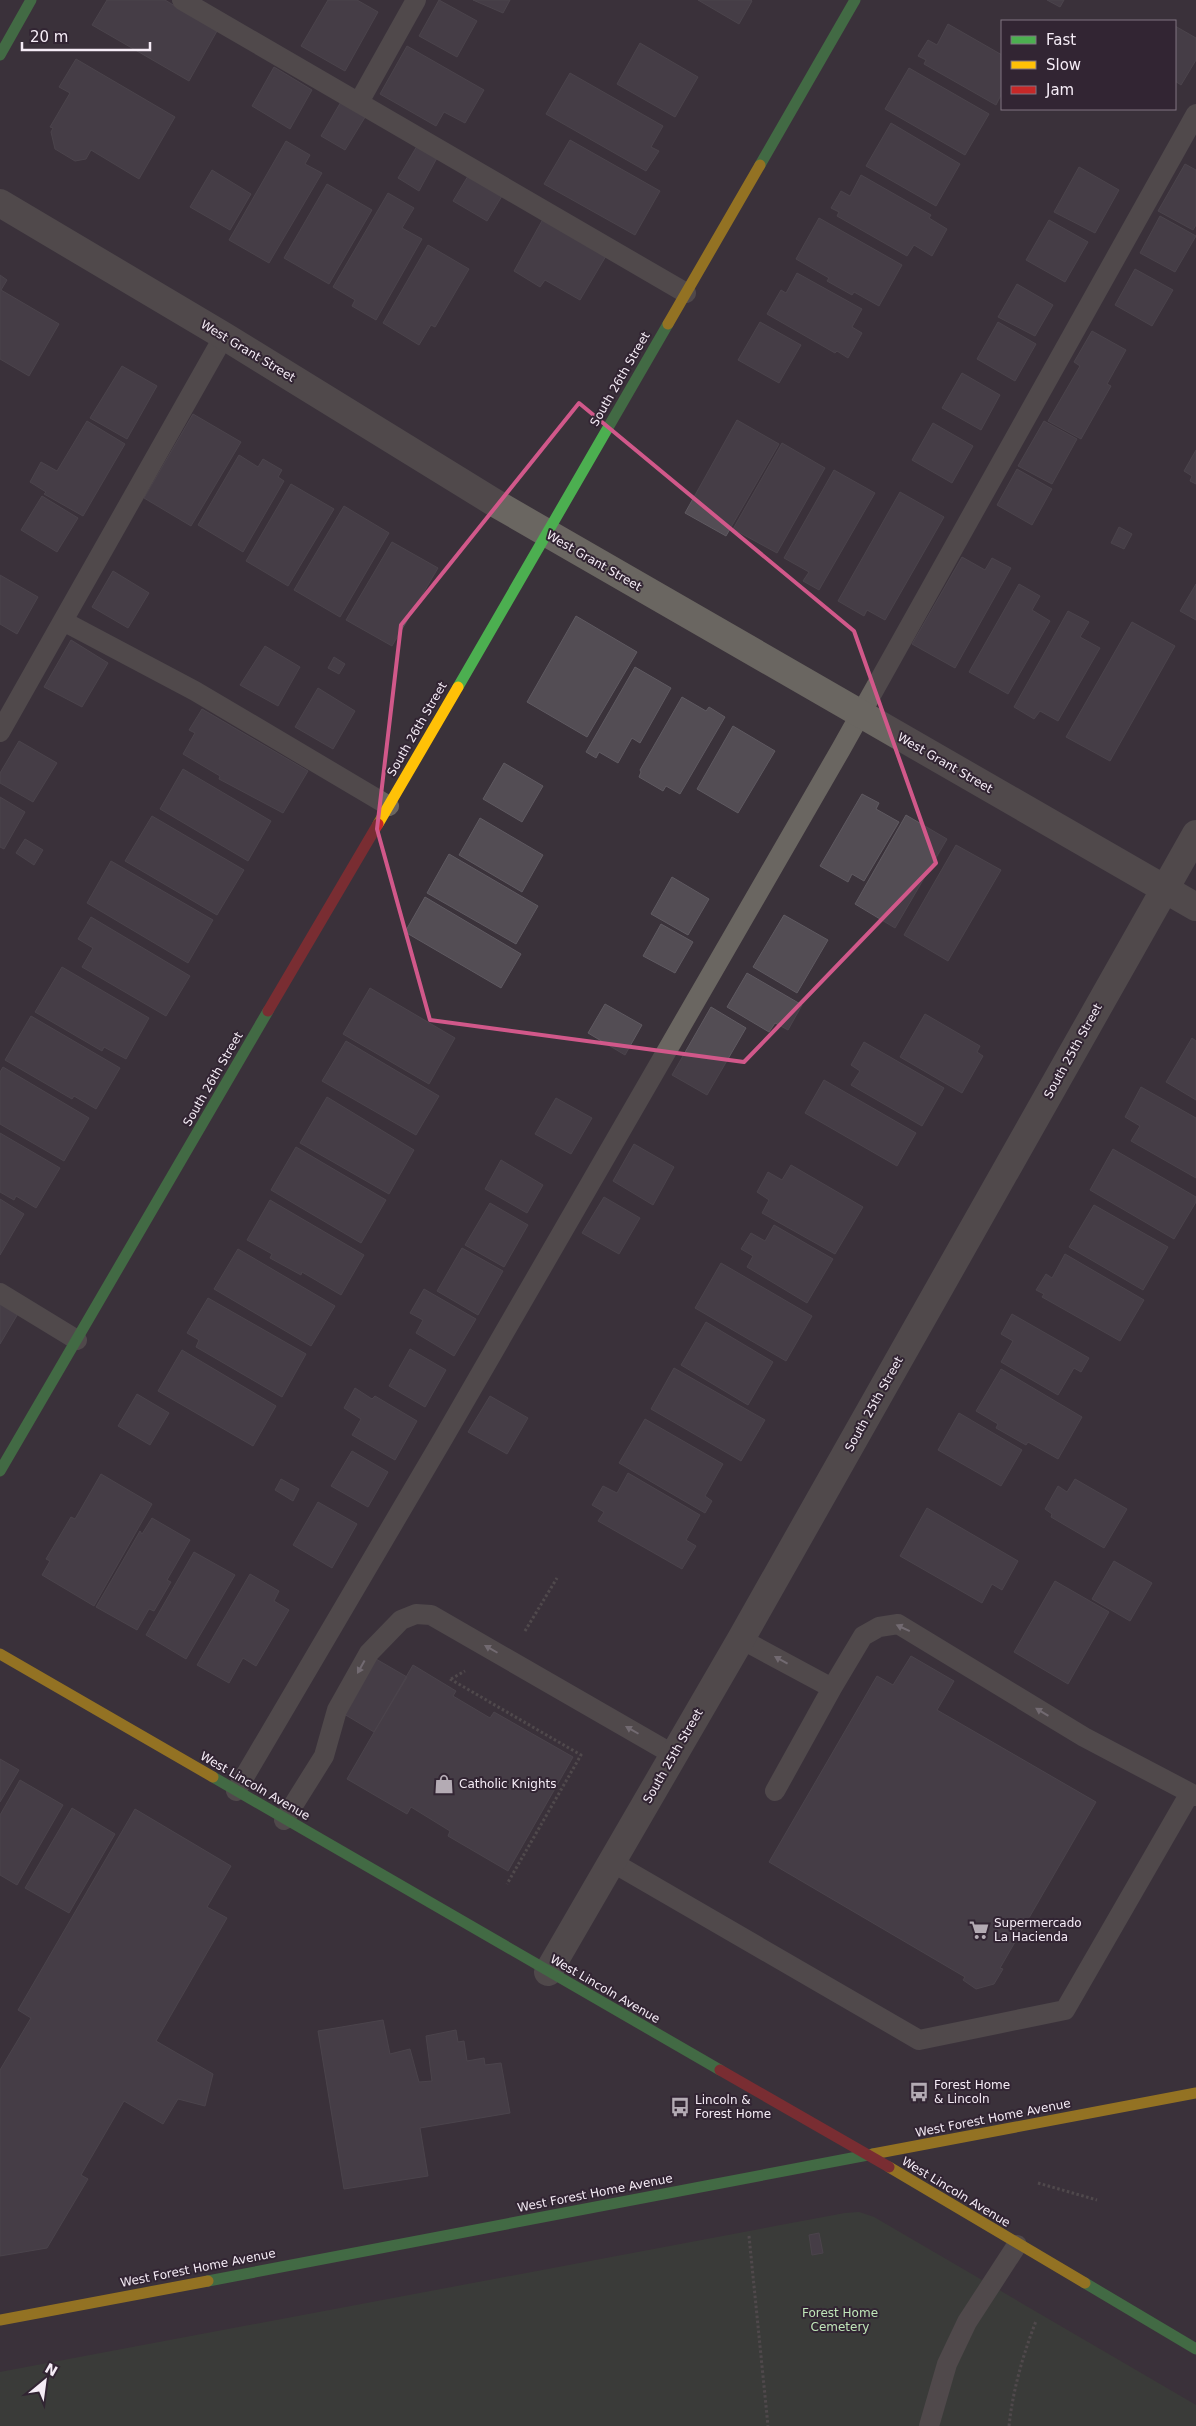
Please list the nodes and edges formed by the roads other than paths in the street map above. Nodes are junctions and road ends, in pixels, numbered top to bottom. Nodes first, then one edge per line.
1 (31, 0) edge
2 (182, 0) edge
3 (416, 0) edge
4 (855, 0) edge
5 (0, 55) edge
6 (359, 102) junction
7 (1196, 114) edge
8 (0, 203) edge
9 (686, 294) junction
10 (224, 336) junction
11 (547, 534) junction
12 (62, 621) junction
13 (860, 715) junction
14 (0, 732) edge
15 (389, 806) junction
16 (1196, 834) edge
17 (1164, 888) junction
18 (1196, 907) edge
19 (0, 1293) edge
20 (77, 1340) junction
21 (0, 1471) edge
22 (741, 1639) junction
23 (0, 1654) edge
24 (832, 1688) junction
25 (674, 1755) junction
26 (236, 1791) junction
27 (775, 1791) dead end
28 (1193, 1794) edge
29 (284, 1820) junction
30 (612, 1862) junction
31 (548, 1972) junction
32 (1196, 2093) edge
33 (868, 2155) junction
34 (1018, 2244) junction
35 (0, 2320) edge
36 (1196, 2350) edge
37 (929, 2426) edge

1 - 5 main road
2 - 6 lane
3 - 6 lane
4 - 9 main road, South 26th Street
6 - 9 lane
7 - 13 lane
8 - 10 street, West Grant Street
9 - 11 main road, South 26th Street
10 - 11 street, West Grant Street
10 - 12 lane
11 - 13 street, West Grant Street
11 - 15 main road, South 26th Street
12 - 14 lane
12 - 15 lane
13 - 17 street, West Grant Street
13 - 26 lane
15 - 20 main road, South 26th Street
16 - 17 street, South 25th Street
17 - 18 street, West Grant Street
17 - 22 street, South 25th Street
19 - 20 lane
20 - 21 main road, South 26th Street
24 -> 22 lane
22 - 25 street, South 25th Street
23 - 26 main road, West Lincoln Avenue
24 - 27 lane
28 -> 24 lane
25 -> 29 lane
25 - 30 street, South 25th Street
26 - 29 main road, West Lincoln Avenue
28 - 30 lane
29 - 31 main road, West Lincoln Avenue
30 - 31 street, South 25th Street
31 - 33 main road, West Lincoln Avenue
32 - 33 main road, West Forest Home Avenue
33 - 34 main road, West Lincoln Avenue
33 - 35 main road, West Forest Home Avenue
34 - 36 main road, West Lincoln Avenue
34 - 37 lane

